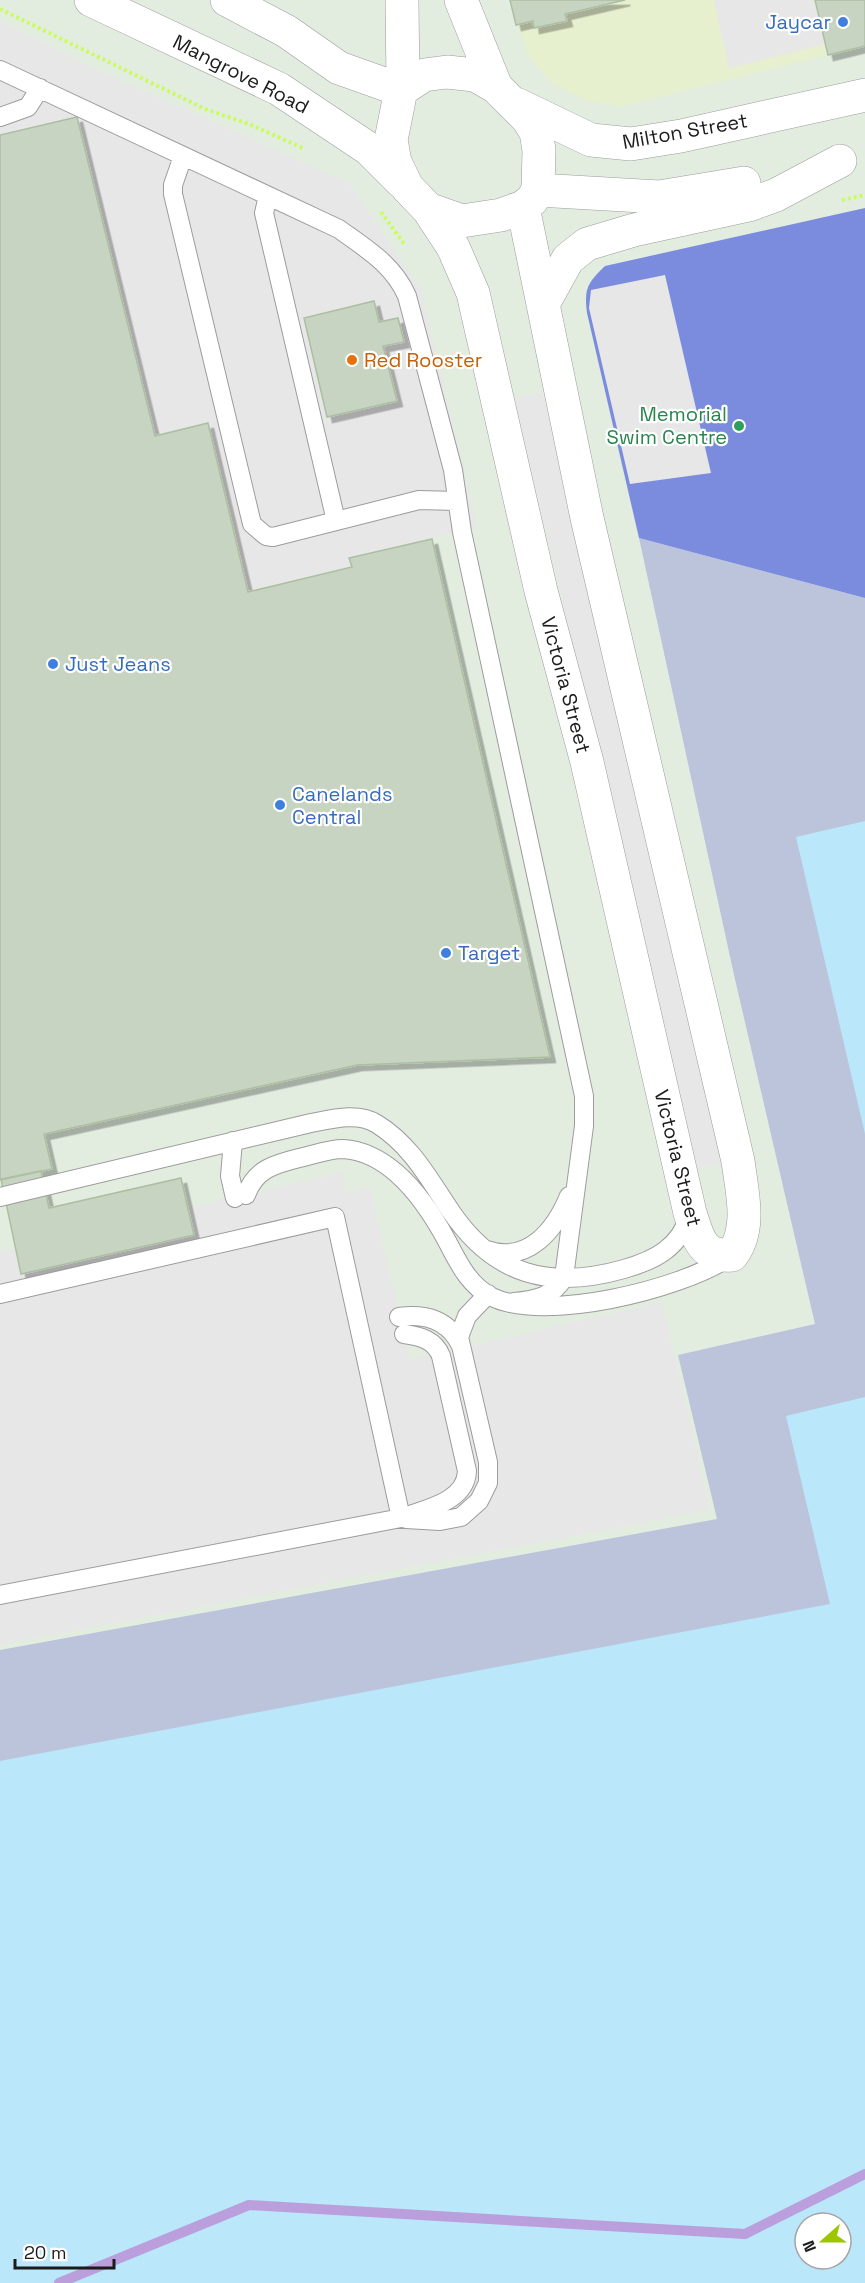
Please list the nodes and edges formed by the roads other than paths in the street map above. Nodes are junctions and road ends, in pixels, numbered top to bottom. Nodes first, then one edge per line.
1 (91, 0) edge
2 (227, 0) edge
3 (402, 0) edge
4 (461, 0) edge
5 (0, 70) edge
6 (40, 88) junction
7 (402, 89) junction
8 (504, 94) junction
9 (865, 95) edge
10 (0, 117) edge
11 (183, 156) junction
12 (853, 159) edge
13 (268, 196) junction
14 (418, 198) junction
15 (530, 199) junction
16 (543, 304) junction
17 (457, 501) junction
18 (336, 521) junction
19 (233, 1141) junction
20 (576, 1177) junction
21 (0, 1197) edge
22 (690, 1213) junction
23 (472, 1239) junction
24 (732, 1255) junction
25 (564, 1277) junction
26 (0, 1294) edge
27 (488, 1294) junction
28 (514, 1302) junction
29 (462, 1347) junction
30 (401, 1518) junction
31 (0, 1595) edge

1 - 14 street, Mangrove Road
2 - 7 street
3 - 7 street
4 - 8 street
5 - 6 lane
6 - 10 lane
6 - 11 lane
7 - 8 street
7 - 14 street
8 - 9 street, Milton Street
8 - 15 street
11 - 13 lane
11 - 18 lane
12 - 15 street
12 - 16 street
13 - 17 lane
13 - 18 lane
14 - 15 street
14 - 22 street, Victoria Street
15 - 16 street
16 - 24 street
17 - 18 lane
17 - 20 lane
19 - 21 lane
19 - 23 lane
19 - 27 lane
20 - 23 lane
20 - 25 lane
22 - 24 street, Victoria Street
22 - 25 lane
23 - 25 lane
24 - 28 lane
25 - 28 lane
26 - 30 lane
27 - 28 lane
27 - 29 lane
29 - 30 lane
29 - 30 lane
30 - 31 lane

